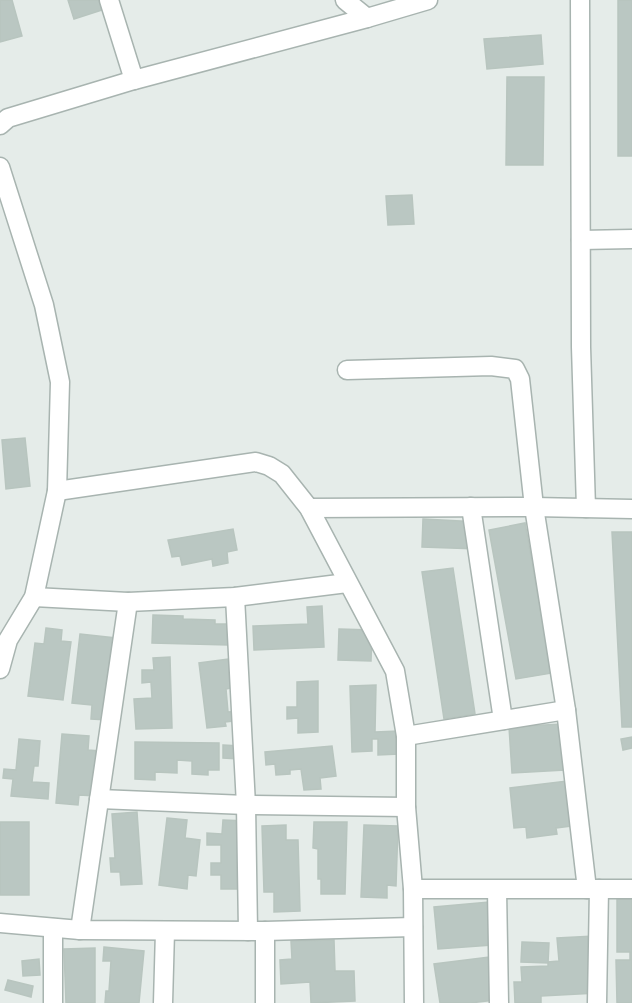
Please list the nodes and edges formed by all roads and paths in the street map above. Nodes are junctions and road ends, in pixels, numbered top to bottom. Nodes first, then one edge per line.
1 (109, 0) edge
2 (345, 0) edge
3 (428, 0) edge
4 (580, 0) edge
5 (367, 18) junction
6 (134, 80) junction
7 (3, 120) edge
8 (0, 167) edge
9 (632, 239) edge
10 (581, 240) junction
11 (347, 370) dead end
12 (57, 491) junction
13 (471, 507) junction
14 (534, 507) junction
15 (309, 508) junction
16 (586, 508) junction
17 (632, 508) edge
18 (347, 583) junction
19 (34, 597) junction
20 (235, 597) junction
21 (128, 602) junction
22 (0, 669) edge
23 (566, 710) junction
24 (503, 720) junction
25 (406, 736) junction
26 (99, 799) junction
27 (246, 806) junction
28 (406, 807) junction
29 (413, 889) junction
30 (593, 889) junction
31 (632, 889) edge
32 (497, 890) junction
33 (0, 923) edge
34 (412, 927) junction
35 (53, 928) junction
36 (80, 930) junction
37 (165, 931) junction
38 (257, 931) junction
39 (53, 1003) edge
40 (163, 1003) edge
41 (265, 1003) edge
42 (414, 1003) edge
43 (499, 1003) edge
44 (597, 1003) edge

1 - 6 street
2 - 5 street
3 - 5 street
4 - 10 street
5 - 6 street
6 - 7 street
8 - 12 street
9 - 10 street
10 - 16 street
11 - 14 street
12 - 15 street
12 - 19 street
13 - 14 street
13 - 15 street
13 - 24 street
14 - 16 street
14 - 23 street
15 - 18 street
16 - 17 street
18 - 20 street
18 - 25 street
19 - 21 street
19 - 22 street
20 - 21 street
20 - 27 street
21 - 26 street
23 - 24 street
23 - 30 street
24 - 25 street
25 - 28 street
26 - 27 street
26 - 36 street
27 - 28 street
27 - 38 street
28 - 29 street
29 - 32 street
29 - 34 street
30 - 31 street
30 - 32 street
30 - 44 street
32 - 43 street
33 - 35 street
34 - 38 street
34 - 42 street
35 - 36 street
35 - 39 street
36 - 37 street
37 - 38 street
37 - 40 street
38 - 41 street

